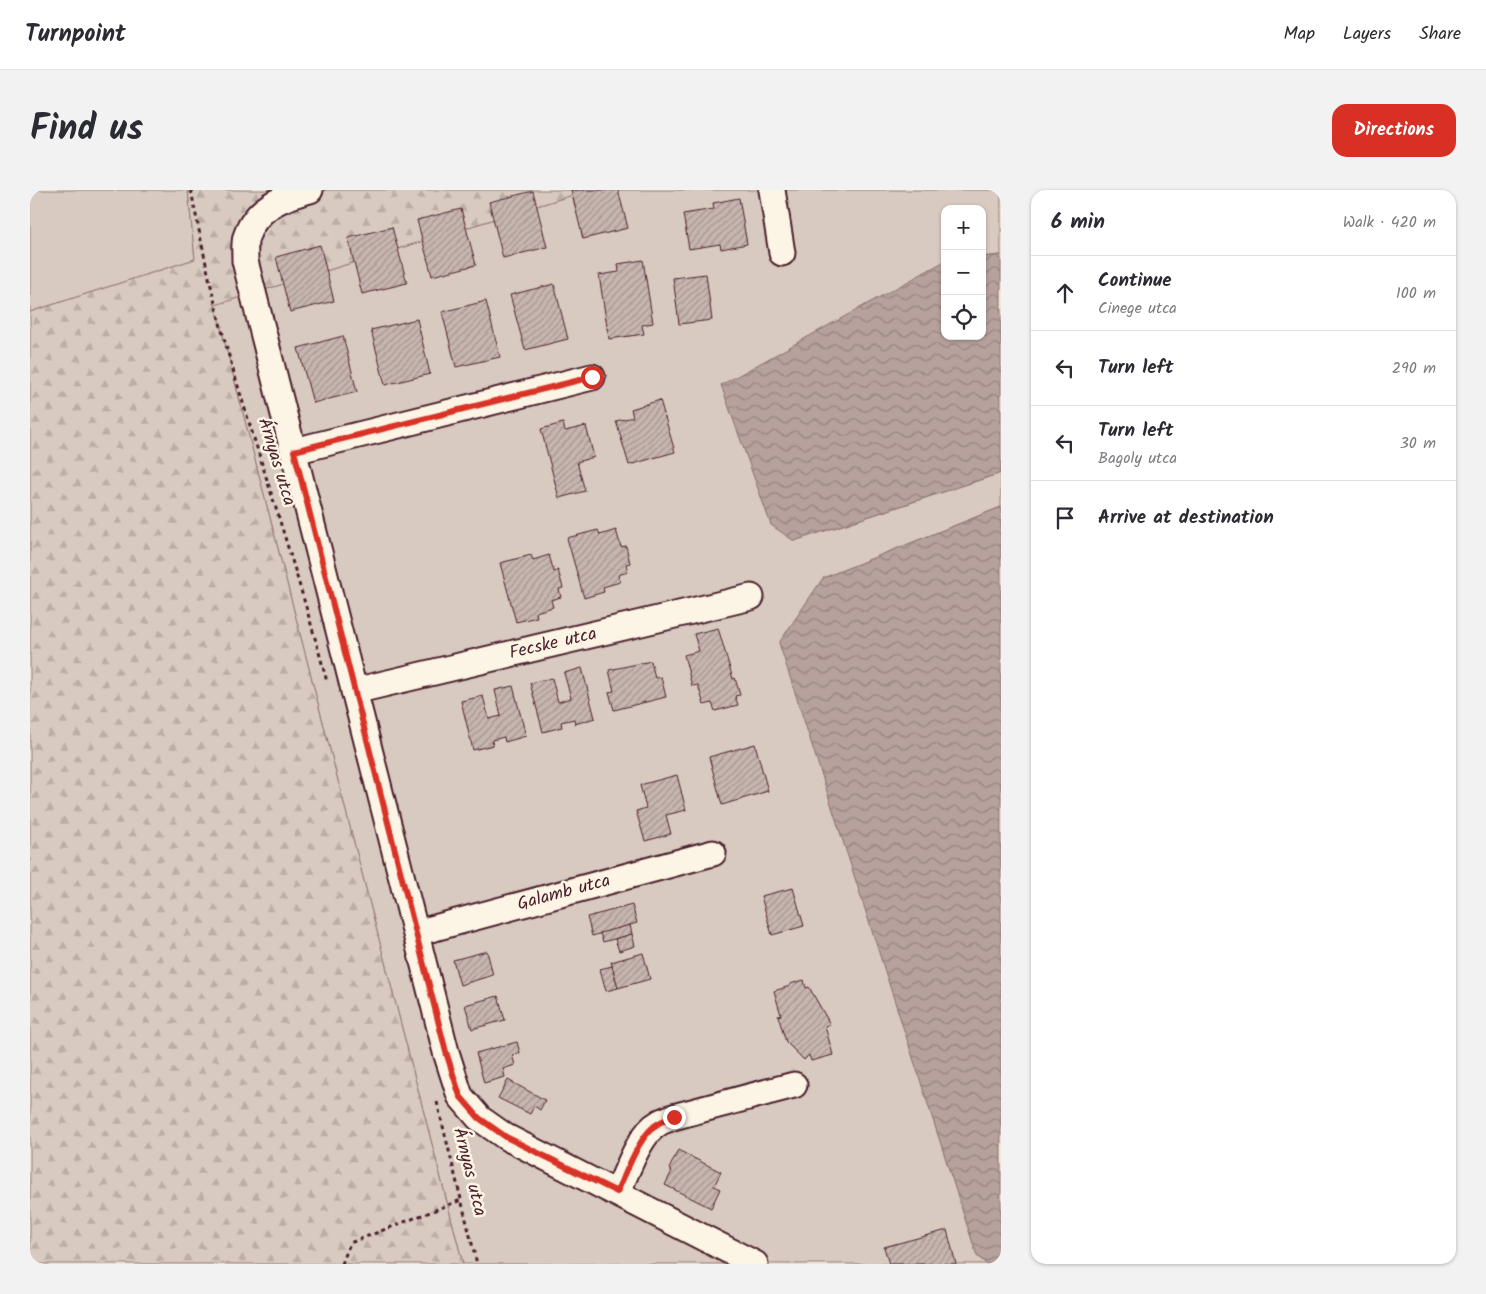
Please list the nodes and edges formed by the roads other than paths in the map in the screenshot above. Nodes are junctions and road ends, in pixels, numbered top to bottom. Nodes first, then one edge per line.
1 (310, 190) edge
2 (772, 190) edge
3 (782, 253) dead end
4 (592, 377) dead end
5 (294, 451) junction
6 (751, 597) dead end
7 (354, 691) junction
8 (713, 852) dead end
9 (416, 932) junction
10 (794, 1085) dead end
11 (617, 1192) junction
12 (755, 1264) edge

1 - 5 lane
2 - 3 lane
4 - 5 lane
5 - 7 lane
6 - 7 lane, Fecske utca
7 - 9 lane
8 - 9 lane, Galamb utca
9 - 11 lane
10 - 11 lane
11 - 12 lane

